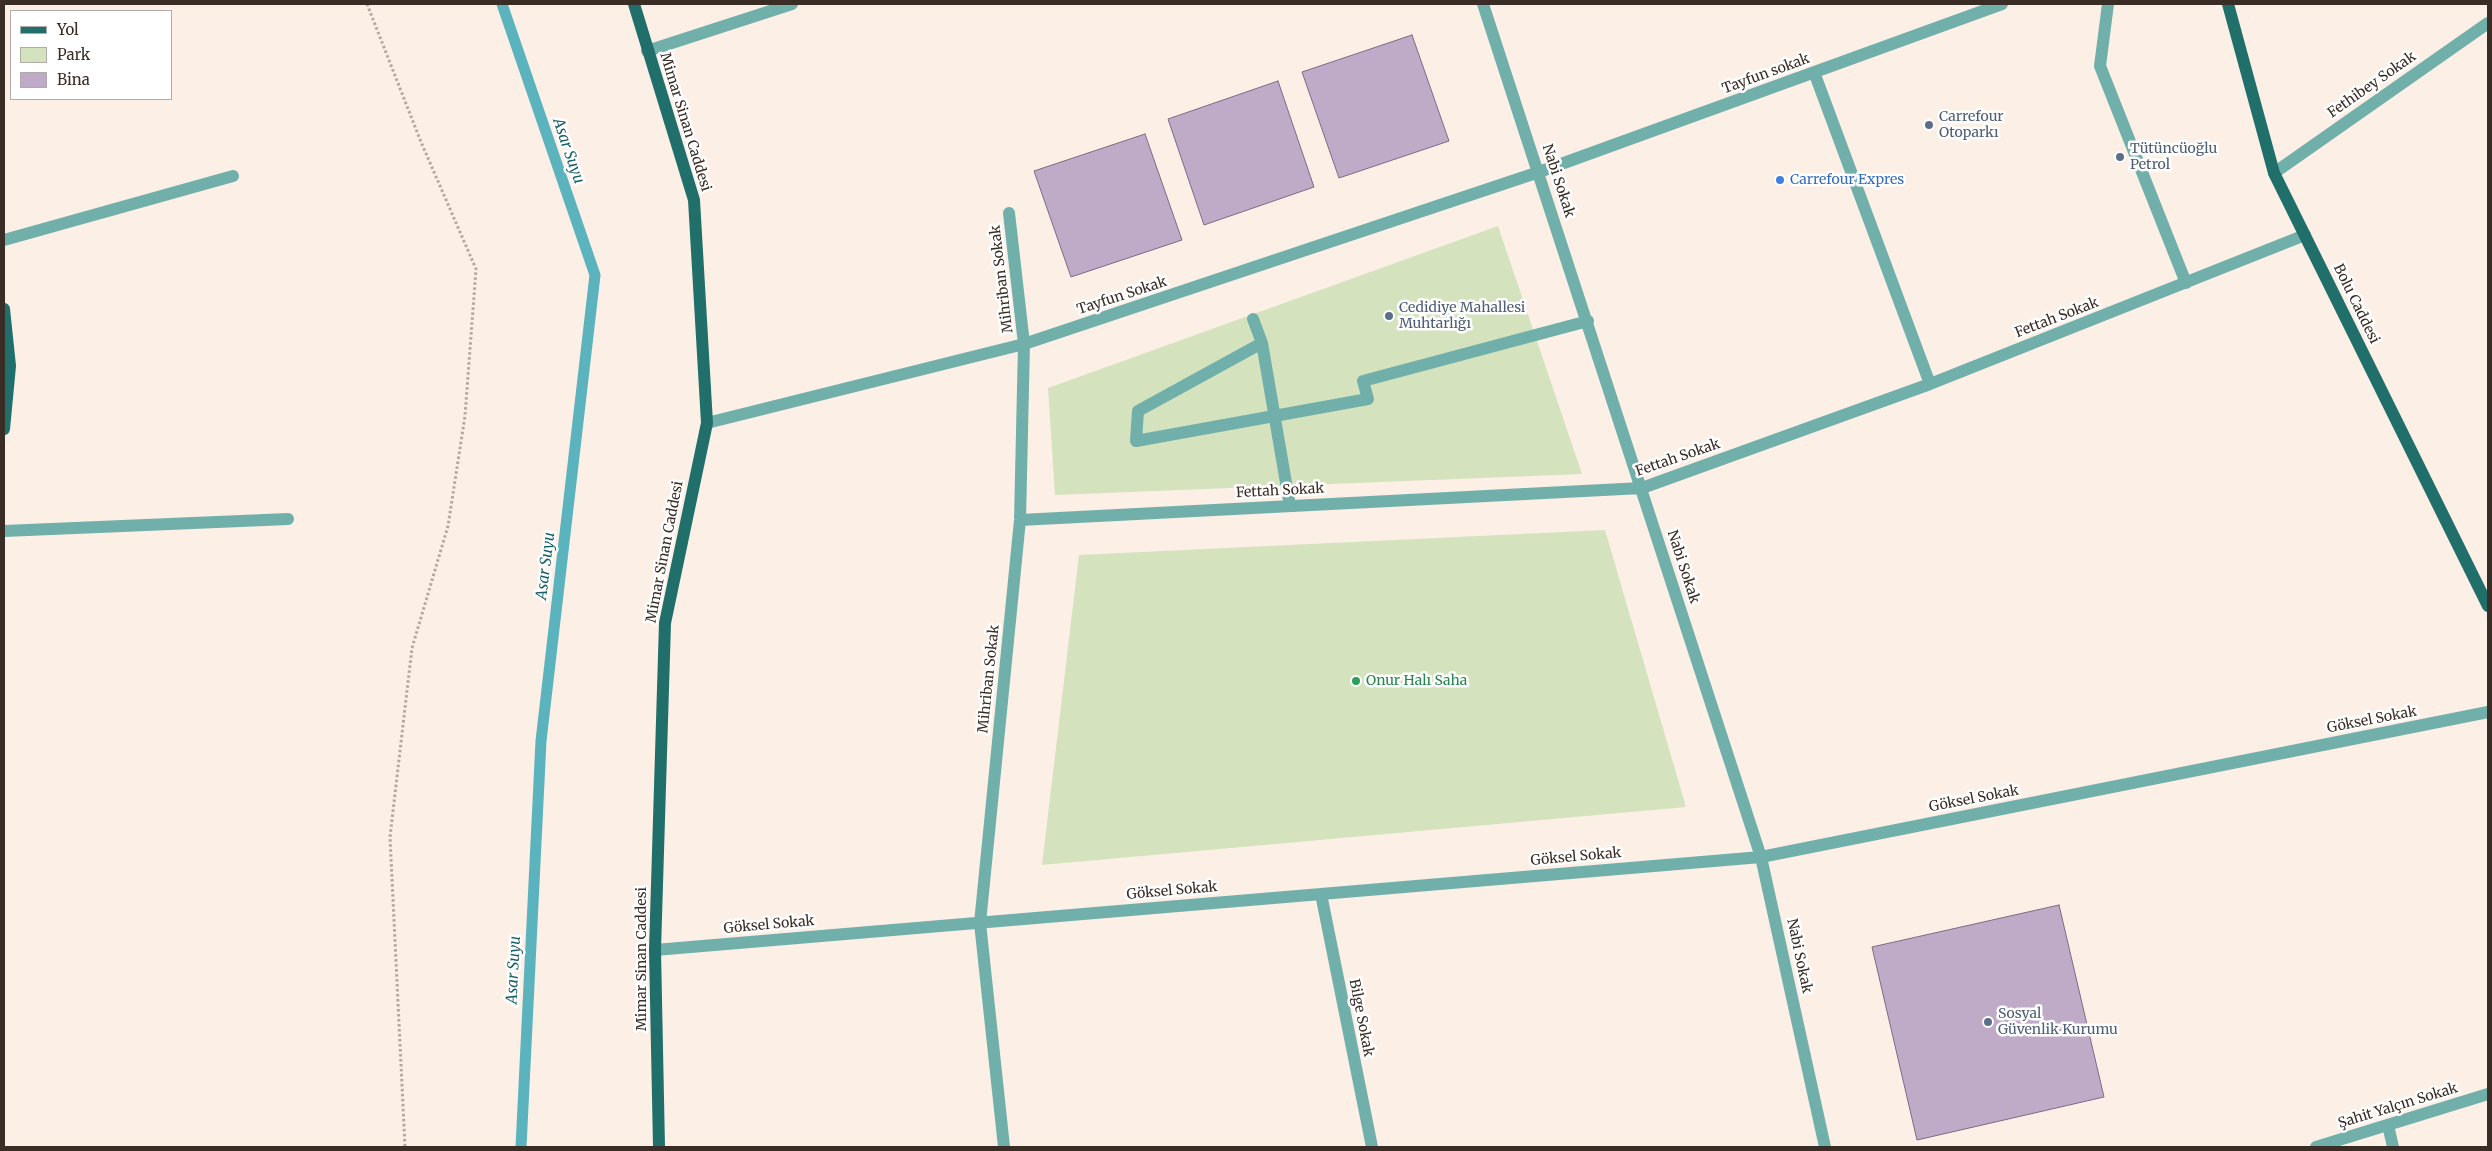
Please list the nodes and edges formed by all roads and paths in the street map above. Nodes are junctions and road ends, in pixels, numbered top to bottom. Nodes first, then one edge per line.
1 (367, 4) edge
2 (634, 4) edge
3 (792, 4) edge
4 (1482, 4) edge
5 (2002, 4) edge
6 (2108, 4) edge
7 (2228, 4) edge
8 (2488, 23) edge
9 (648, 51) junction
10 (1814, 72) junction
11 (1539, 172) junction
12 (2274, 172) junction
13 (233, 176) dead end
14 (1009, 213) dead end
15 (2305, 235) junction
16 (4, 240) edge
17 (2186, 283) junction
18 (4, 309) edge
19 (1253, 319) dead end
20 (1588, 322) junction
21 (1262, 343) junction
22 (1024, 344) junction
23 (1930, 384) junction
24 (1276, 416) junction
25 (707, 423) junction
26 (4, 428) edge
27 (1642, 488) junction
28 (1290, 506) junction
29 (288, 519) dead end
30 (1020, 520) junction
31 (4, 530) edge
32 (2488, 606) edge
33 (2488, 712) edge
34 (1761, 857) junction
35 (1320, 894) junction
36 (980, 922) junction
37 (655, 950) junction
38 (2488, 1094) edge
39 (2388, 1125) junction
40 (405, 1147) edge
41 (659, 1147) edge
42 (1004, 1147) edge
43 (1372, 1147) edge
44 (1825, 1147) edge
45 (2316, 1147) edge
46 (2393, 1147) edge

1 - 40 path
2 - 9 main road, Mimar Sinan Caddesi
3 - 9 street
4 - 11 street, Nabi Sokak
5 - 10 street, Tayfun sokak
6 - 17 street
7 - 12 main road, Bolu Caddesi
8 - 12 street, Fethibey Sokak
9 - 25 main road, Mimar Sinan Caddesi
10 - 11 street, Tayfun sokak
10 - 23 street
11 - 20 street, Nabi Sokak
11 - 22 street, Tayfun Sokak
12 - 15 main road, Bolu Caddesi
13 - 16 street
14 - 22 street, Mihriban Sokak
15 - 17 street, Fettah Sokak
15 - 32 main road, Bolu Caddesi
17 - 23 street, Fettah Sokak
18 - 26 main road
19 - 21 street
20 - 24 street
20 - 27 street, Nabi Sokak
21 - 24 street
21 - 24 street
22 - 25 street, Tayfun Sokak
22 - 30 street, Mihriban Sokak
23 - 27 street, Fettah Sokak
24 - 28 street
25 - 37 main road, Mimar Sinan Caddesi
27 - 28 street, Fettah Sokak
27 - 34 street, Nabi Sokak
28 - 30 street, Fettah Sokak
29 - 31 street
30 - 36 street, Mihriban Sokak
33 - 34 street, Göksel Sokak
34 - 35 street, Göksel Sokak
34 - 44 street, Nabi Sokak
35 - 36 street, Göksel Sokak
35 - 43 street, Bilge Sokak
36 - 37 street, Göksel Sokak
36 - 42 street, Mihriban Sokak
37 - 41 main road, Mimar Sinan Caddesi
38 - 39 street, Şahit Yalçın Sokak
39 - 45 street, Şahit Yalçın Sokak
39 - 46 street

